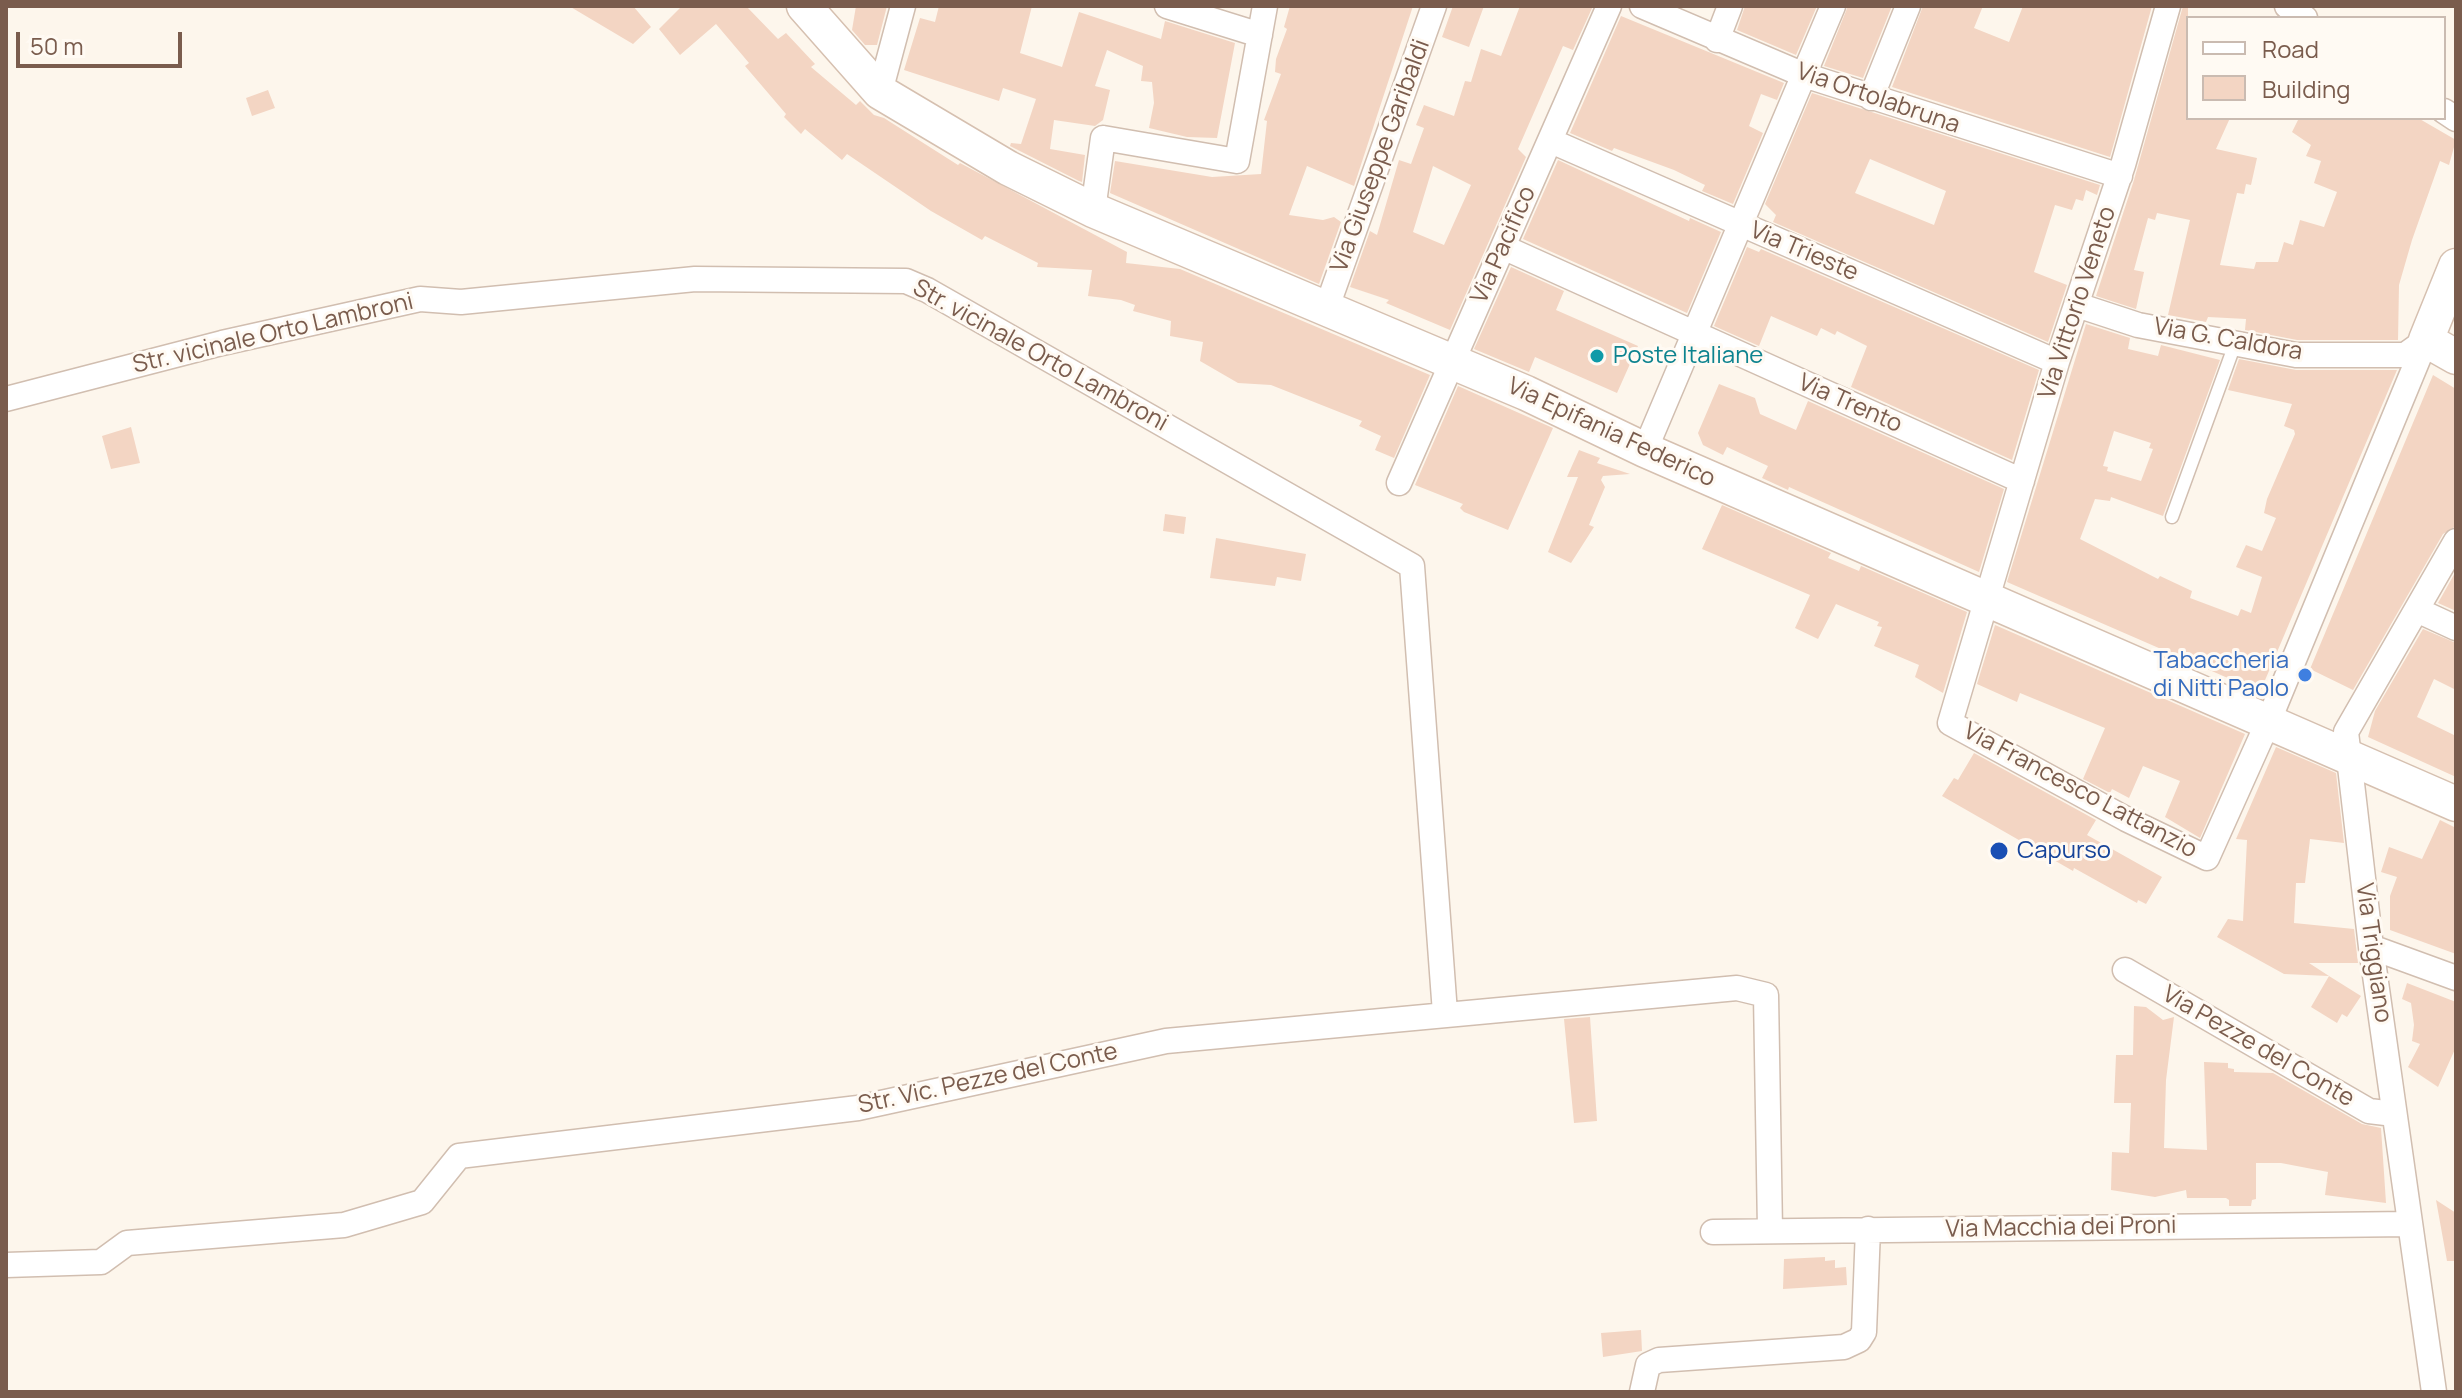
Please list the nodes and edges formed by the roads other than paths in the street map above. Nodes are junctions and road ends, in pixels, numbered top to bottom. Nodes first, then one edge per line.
1 (804, 6) edge
2 (903, 6) edge
3 (1167, 6) edge
4 (1265, 6) edge
5 (1434, 6) edge
6 (1609, 6) edge
7 (1642, 6) edge
8 (1730, 6) edge
9 (1833, 6) edge
10 (1908, 6) edge
11 (2168, 6) edge
12 (1260, 35) junction
13 (1717, 40) junction
14 (1804, 75) junction
15 (880, 92) junction
16 (1871, 98) junction
17 (1551, 141) junction
18 (2120, 176) junction
19 (1093, 210) junction
20 (1739, 224) junction
21 (1503, 247) junction
22 (2456, 266) edge
23 (2077, 305) junction
24 (1327, 307) junction
25 (1692, 333) junction
26 (2426, 340) junction
27 (2235, 344) junction
28 (2456, 357) edge
29 (1452, 361) junction
30 (2057, 362) junction
31 (6, 399) edge
32 (1645, 450) junction
33 (2022, 481) junction
34 (1399, 483) dead end
35 (2172, 517) dead end
36 (2456, 541) edge
37 (1987, 600) junction
38 (2417, 610) junction
39 (2456, 628) edge
40 (2269, 720) junction
41 (2347, 754) junction
42 (2456, 804) edge
43 (2371, 947) junction
44 (2125, 970) dead end
45 (2456, 978) edge
46 (1445, 1013) junction
47 (2394, 1114) junction
48 (2410, 1224) junction
49 (1868, 1229) junction
50 (1770, 1230) junction
51 (1713, 1232) dead end
52 (6, 1265) edge
53 (1642, 1392) edge
54 (2434, 1392) edge

1 - 15 main road, Via Epifania Federico
2 - 15 street
3 - 12 street
4 - 12 street
5 - 24 street, Via Giuseppe Garibaldi
6 - 17 street, Via Pacifico
7 - 13 street, Via Ortolabruna
8 - 13 street
9 - 14 street
10 - 16 street
11 - 18 street, Via Vittorio Veneto
12 - 19 street
13 - 14 street, Via Ortolabruna
14 - 16 street, Via Ortolabruna
14 - 20 street
15 - 19 main road, Via Epifania Federico
16 - 18 street, Via Ortolabruna
17 - 20 street, Via Trieste
17 - 21 street, Via Pacifico
18 - 23 street, Via Vittorio Veneto
19 - 24 main road, Via Epifania Federico
20 - 25 street
20 - 30 street, Via Trieste
21 - 25 street, Via Trento
21 - 29 street, Via Pacifico
22 - 26 main road
23 - 27 street, Via G. Caldora
23 - 30 street, Via Vittorio Veneto
24 - 29 main road, Via Epifania Federico
25 - 32 street
25 - 33 street, Via Trento
26 - 27 street, Via G. Caldora
26 - 28 main road
26 - 40 street, Via Francesco Lattanzio
27 - 35 lane
29 - 32 main road, Via Epifania Federico
29 - 34 street, Via Pacifico
30 - 33 street, Via Vittorio Veneto
31 - 46 street, Str. vicinale Orto Lambroni
32 - 37 main road, Via Epifania Federico
33 - 37 street, Via Vittorio Veneto
36 - 38 street, Via Triggiano
37 - 40 main road, Via Epifania Federico
37 - 40 street, Via Francesco Lattanzio
38 - 39 street
38 - 41 street, Via Triggiano
40 - 41 main road, Via Epifania Federico
41 - 42 main road, Via Epifania Federico
41 - 43 street, Via Triggiano
43 - 45 street
43 - 47 street, Via Triggiano
44 - 47 street, Via Pezze del Conte
46 - 50 street, Str. Vic. Pezze del Conte
46 - 52 street, Str. Vic. Pezze del Conte
47 - 48 street, Via Triggiano
48 - 49 street, Via Macchia dei Proni
48 - 54 street, Via Triggiano
49 - 50 street, Via Macchia dei Proni
49 - 53 street
50 - 51 street, Via Macchia dei Proni

